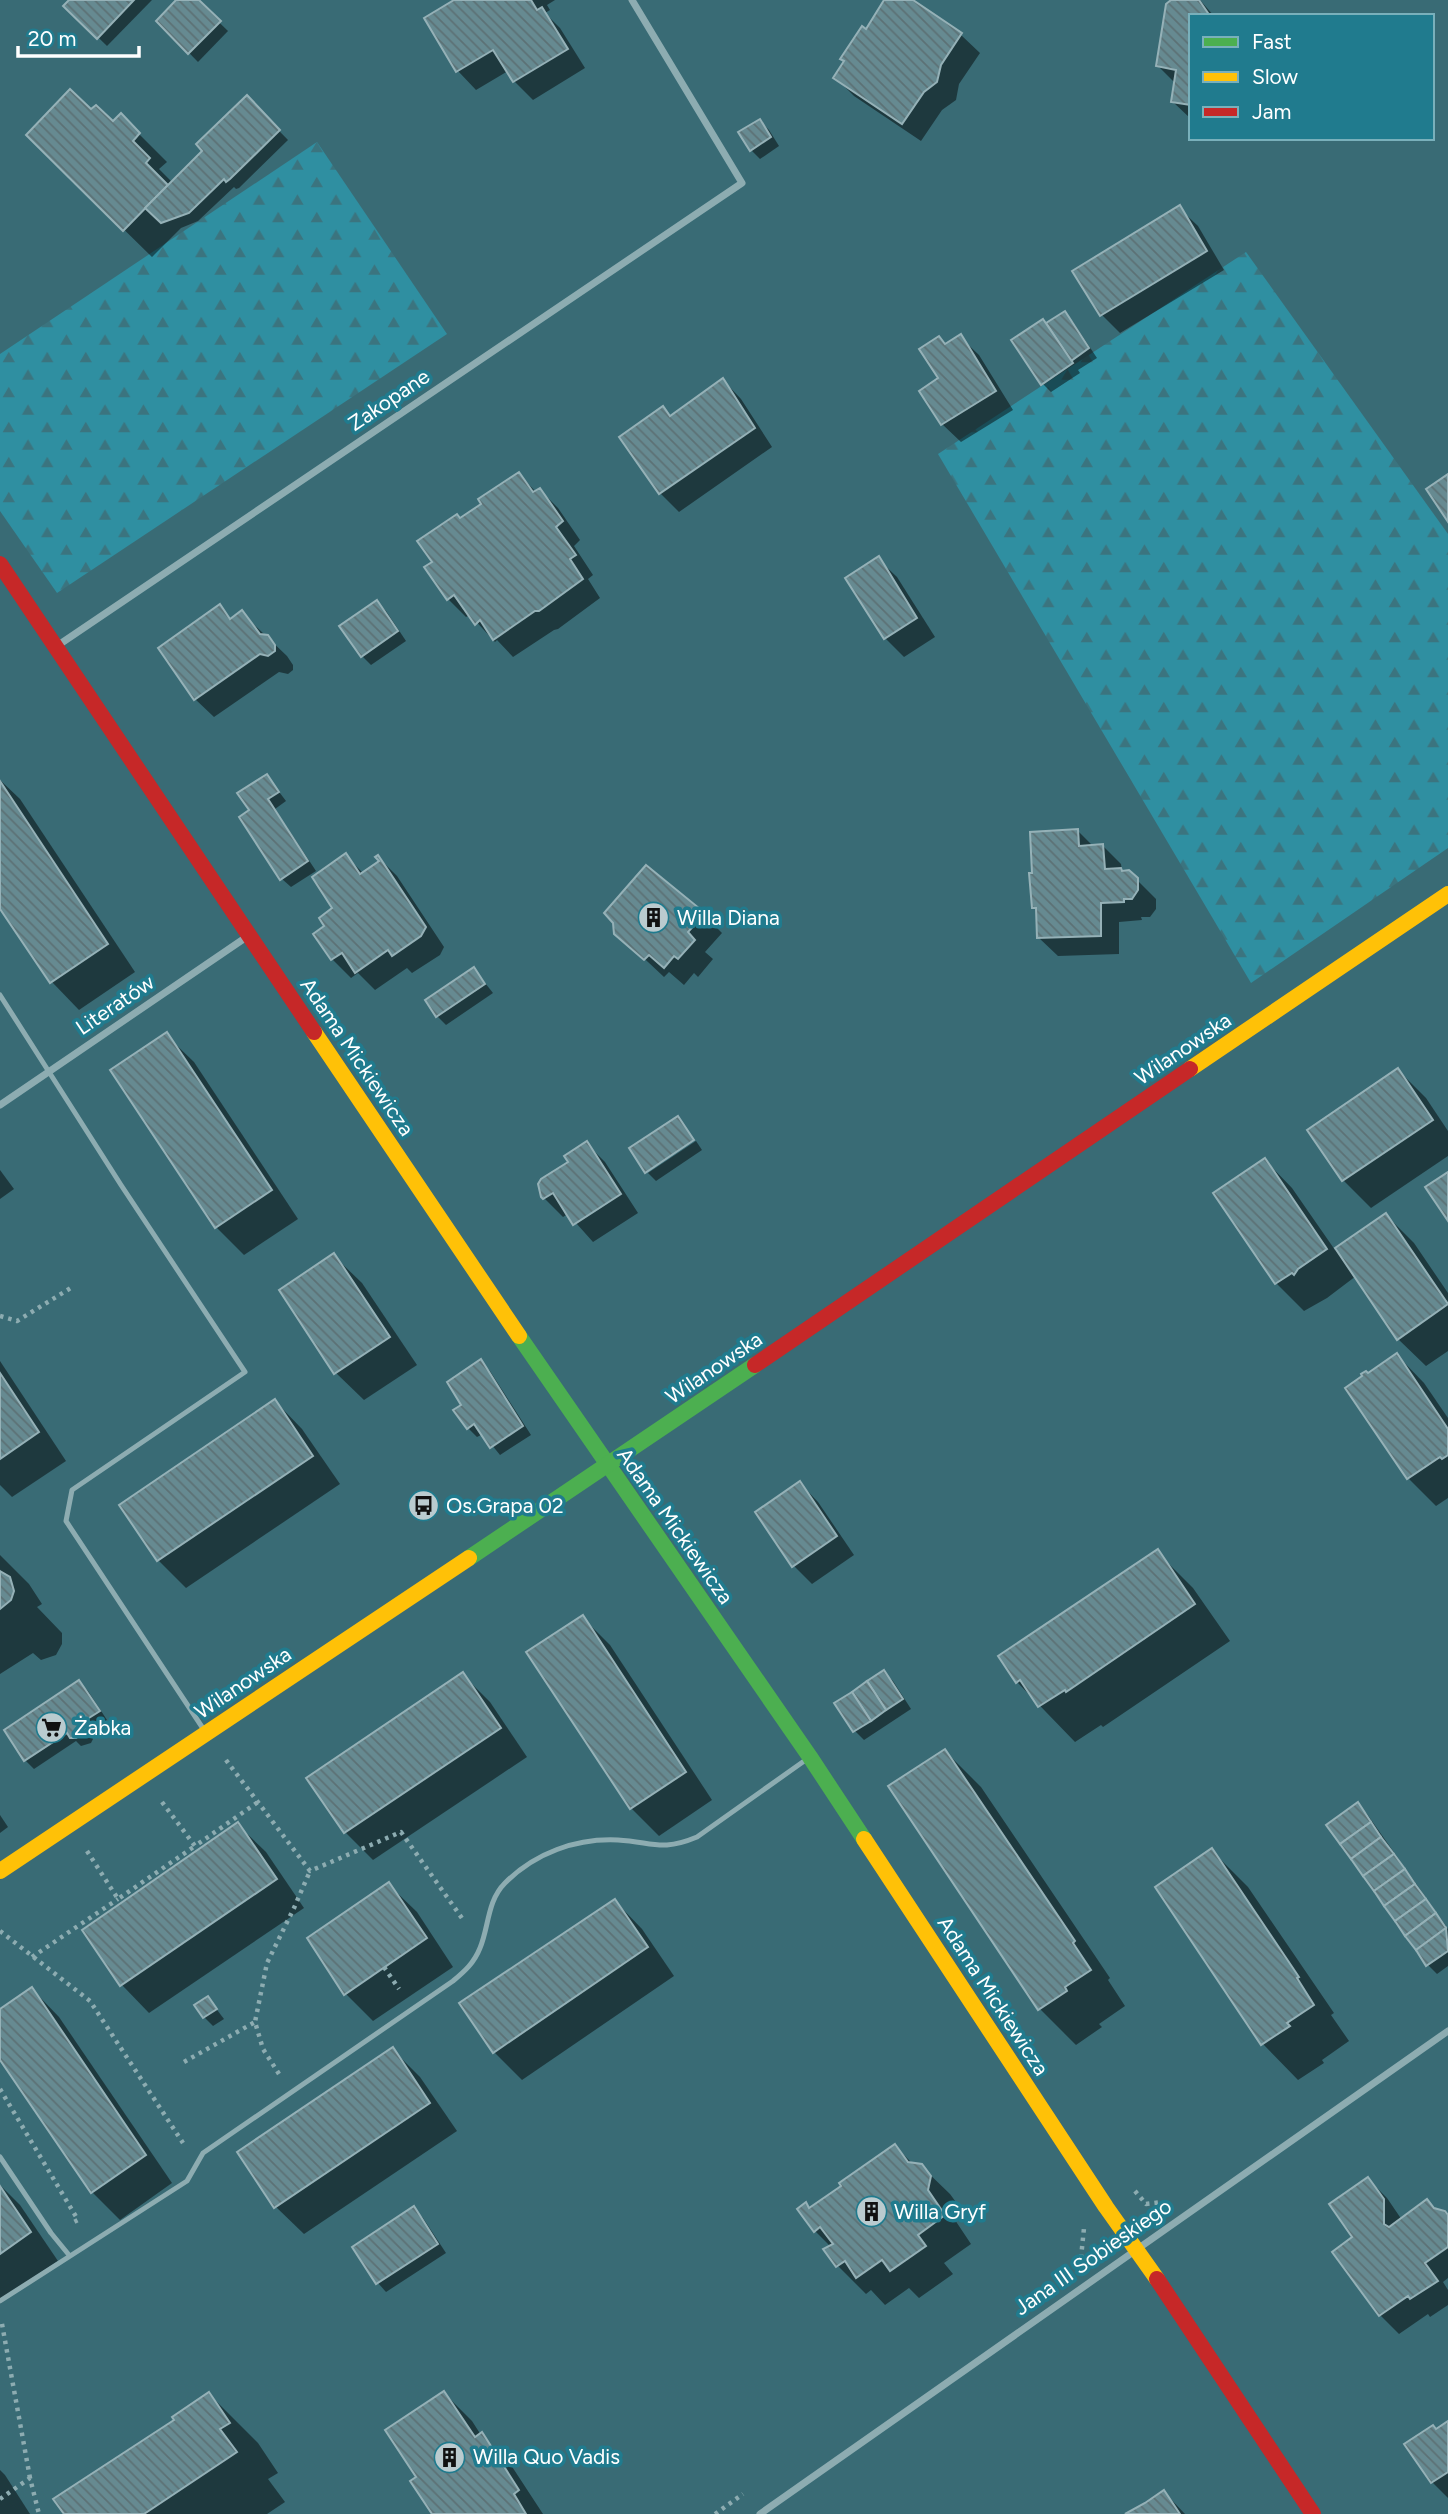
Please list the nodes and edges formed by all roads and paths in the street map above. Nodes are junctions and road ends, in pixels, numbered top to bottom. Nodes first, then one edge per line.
1 (632, 0) edge
2 (0, 564) edge
3 (56, 646) junction
4 (1448, 894) edge
5 (250, 935) junction
6 (0, 995) edge
7 (49, 1071) junction
8 (0, 1105) edge
9 (74, 1286) dead end
10 (0, 1316) edge
11 (608, 1465) junction
12 (205, 1732) junction
13 (810, 1757) junction
14 (226, 1760) dead end
15 (162, 1802) dead end
16 (258, 1802) junction
17 (195, 1846) junction
18 (87, 1851) dead end
19 (0, 1871) edge
20 (310, 1871) junction
21 (118, 1899) junction
22 (464, 1922) dead end
23 (0, 1933) edge
24 (32, 1957) junction
25 (255, 2022) junction
26 (1448, 2031) edge
27 (184, 2062) dead end
28 (281, 2077) dead end
29 (178, 2149) dead end
30 (0, 2157) edge
31 (78, 2220) dead end
32 (87, 2222) dead end
33 (1137, 2248) junction
34 (69, 2255) junction
35 (0, 2301) edge
36 (0, 2312) edge
37 (30, 2478) junction
38 (0, 2499) edge
39 (39, 2514) edge
40 (760, 2514) edge
41 (1313, 2514) edge

1 - 3 street, Zakopane
2 - 3 street, Adama Mickiewicza
3 - 5 street, Adama Mickiewicza
4 - 11 street, Wilanowska
5 - 7 street, Literatów
5 - 11 street, Adama Mickiewicza
6 - 7 lane
7 - 8 street, Literatów
7 - 12 lane
9 - 10 path
11 - 12 street, Wilanowska
11 - 13 street, Adama Mickiewicza
12 - 19 street, Wilanowska
13 - 33 street, Adama Mickiewicza
13 - 34 lane
14 - 16 path
15 - 17 path
16 - 17 path
16 - 20 path
17 - 21 path
18 - 21 path
20 - 22 path
20 - 25 path
21 - 24 path
23 - 24 path
24 - 29 path
25 - 27 path
25 - 28 path
26 - 33 street, Jana III Sobieskiego
30 - 34 lane
31 - 32 path
33 - 40 street, Jana III Sobieskiego
33 - 41 street, Adama Mickiewicza
34 - 35 lane
36 - 37 path
37 - 38 path
37 - 39 path

